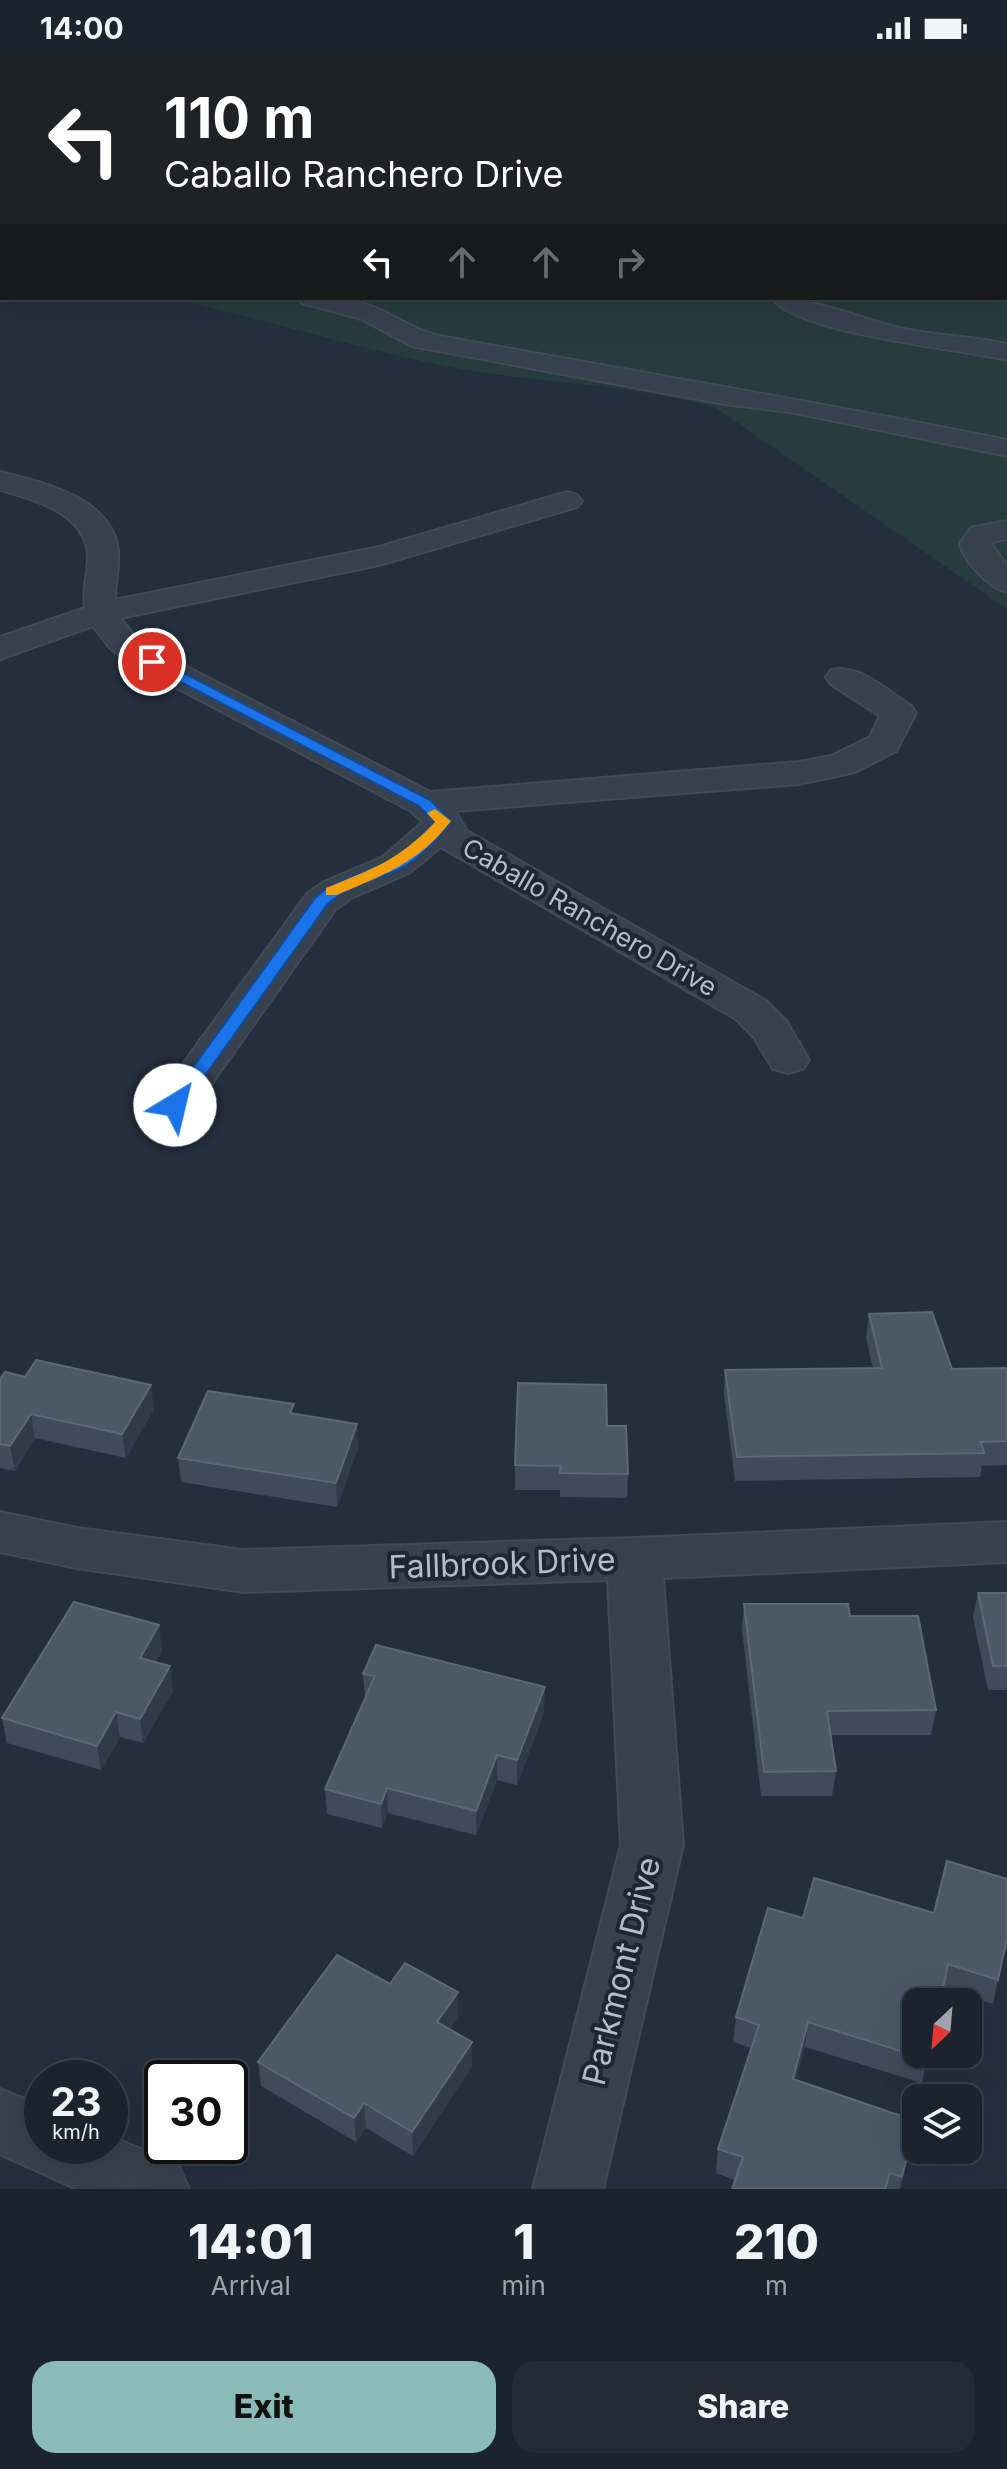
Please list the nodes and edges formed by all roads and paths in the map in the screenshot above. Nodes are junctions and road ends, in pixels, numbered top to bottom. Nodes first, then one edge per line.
1 (318, 300) edge
2 (787, 300) edge
3 (1007, 352) edge
4 (1007, 448) edge
5 (0, 481) edge
6 (567, 501) dead end
7 (1007, 530) edge
8 (1007, 583) edge
9 (101, 610) junction
10 (0, 649) edge
11 (843, 677) dead end
12 (440, 820) junction
13 (788, 1060) dead end
14 (175, 1105) dead end
15 (0, 1532) edge
16 (1007, 1542) edge
17 (634, 1559) junction
18 (0, 2121) edge
19 (24, 2131) edge
20 (98, 2164) edge
21 (154, 2189) edge
22 (568, 2189) edge

1 - 4 street
2 - 3 street
5 - 9 street
6 - 9 street
7 - 8 street
9 - 10 street
9 - 12 street
11 - 12 street
12 - 13 street
12 - 14 street
15 - 17 street, Fallbrook Drive
16 - 17 street, Fallbrook Drive
17 - 22 street, Parkmont Drive
18 - 19 street
20 - 21 street

